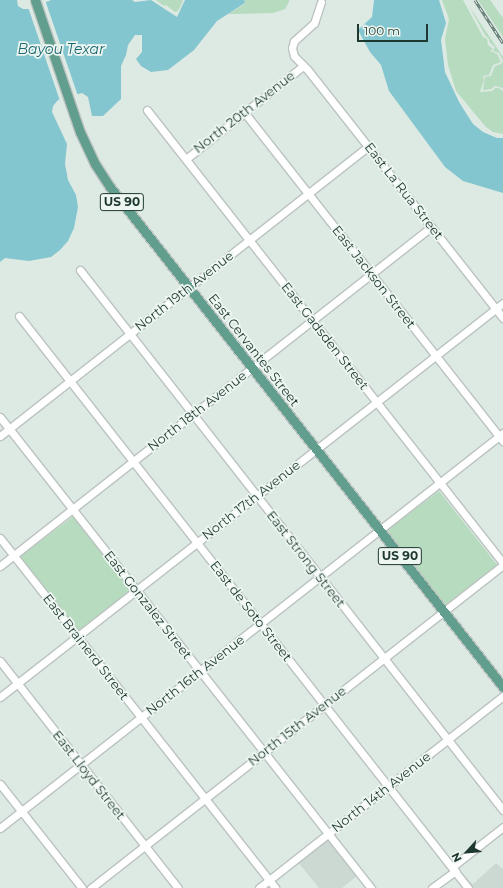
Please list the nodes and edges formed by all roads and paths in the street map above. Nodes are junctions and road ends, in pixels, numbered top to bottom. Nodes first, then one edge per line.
1 (35, 0) edge
2 (321, 2) dead end
3 (303, 66) junction
4 (147, 110) dead end
5 (244, 112) junction
6 (368, 146) junction
7 (186, 158) junction
8 (308, 193) junction
9 (431, 227) junction
10 (249, 240) junction
11 (80, 270) dead end
12 (372, 274) junction
13 (188, 287) junction
14 (503, 303) edge
15 (496, 308) junction
16 (19, 316) dead end
17 (503, 318) edge
18 (313, 321) junction
19 (129, 333) junction
20 (436, 356) junction
21 (252, 368) junction
22 (69, 380) junction
23 (376, 402) junction
24 (193, 415) junction
25 (0, 416) edge
26 (9, 428) junction
27 (0, 436) edge
28 (502, 437) edge
29 (316, 449) junction
30 (133, 462) junction
31 (440, 483) junction
32 (257, 496) junction
33 (73, 509) junction
34 (380, 530) junction
35 (0, 538) edge
36 (197, 543) junction
37 (14, 556) junction
38 (503, 564) edge
39 (0, 566) edge
40 (320, 577) junction
41 (137, 590) junction
42 (443, 611) junction
43 (261, 624) junction
44 (78, 636) junction
45 (384, 658) junction
46 (0, 661) edge
47 (200, 671) junction
48 (18, 684) junction
49 (503, 687) edge
50 (503, 696) edge
51 (0, 697) edge
52 (324, 705) junction
53 (141, 718) junction
54 (448, 740) junction
55 (264, 752) junction
56 (81, 764) junction
57 (0, 784) edge
58 (388, 786) junction
59 (205, 799) junction
60 (503, 810) edge
61 (22, 811) junction
62 (503, 827) edge
63 (0, 828) edge
64 (328, 834) junction
65 (145, 846) junction
66 (453, 869) junction
67 (269, 880) junction
68 (82, 888) edge
69 (91, 888) edge
70 (178, 888) edge
71 (259, 888) edge
72 (275, 888) edge
73 (371, 888) edge
74 (432, 888) edge
75 (468, 888) edge

1 - 13 main road, East Cervantes Street / US 90
2 - 3 street, East La Rua Street
3 - 5 street, North 20th Avenue
3 - 6 street, East La Rua Street
4 - 7 street, East Gadsden Street
5 - 7 street, North 20th Avenue
5 - 8 street, East Jackson Street
6 - 8 street, North 19th Avenue
6 - 9 street, East La Rua Street
7 - 10 street, East Gadsden Street
8 - 10 street, North 19th Avenue
8 - 12 street, East Jackson Street
9 - 12 street, North 18th Avenue
9 - 15 street, East La Rua Street
10 - 13 street, North 19th Avenue
10 - 18 street, East Gadsden Street
11 - 19 street, East Strong Street
12 - 18 street, North 18th Avenue
12 - 20 street, East Jackson Street
13 - 19 street, North 19th Avenue
13 - 21 main road, East Cervantes Street / US 90
14 - 15 street, North 17th Avenue
15 - 17 street, East La Rua Street
15 - 20 street, North 17th Avenue
16 - 22 street, East de Soto Street
18 - 21 street, North 18th Avenue
18 - 23 street, East Gadsden Street
19 - 22 street, North 19th Avenue
19 - 24 street, East Strong Street
20 - 23 street, North 17th Avenue
20 - 28 street, East Jackson Street
21 - 24 street, North 18th Avenue
21 - 29 main road, East Cervantes Street / US 90
22 - 26 street, North 19th Avenue
22 - 30 street, East de Soto Street
23 - 29 street, North 17th Avenue
23 - 31 street, East Gadsden Street
24 - 30 street, North 18th Avenue
24 - 32 street, East Strong Street
25 - 26 street, East Gonzalez Street
26 - 27 street, North 19th Avenue
26 - 33 street, East Gonzalez Street
28 - 31 street, North 16th Avenue
29 - 32 street, North 17th Avenue
29 - 34 main road, East Cervantes Street / US 90
30 - 33 street, North 18th Avenue
30 - 36 street, East de Soto Street
31 - 34 street, North 16th Avenue
31 - 38 street, East Gadsden Street
32 - 36 street, North 17th Avenue
32 - 40 street, East Strong Street
33 - 37 street, North 18th Avenue
33 - 41 street, East Gonzalez Street
34 - 40 street, North 16th Avenue
34 - 42 main road, East Cervantes Street / US 90
35 - 37 street, East Brainerd Street
36 - 41 street, North 17th Avenue
36 - 43 street, East de Soto Street
37 - 39 street, North 18th Avenue
37 - 44 street, East Brainerd Street
38 - 42 street, North 15th Avenue
40 - 43 street, North 16th Avenue
40 - 45 street, East Strong Street
41 - 44 street, North 17th Avenue
41 - 47 street, East Gonzalez Street
42 - 45 street, North 15th Avenue
42 - 49 main road, East Cervantes Street / US 90
43 - 47 street, North 16th Avenue
43 - 52 street, East de Soto Street
44 - 48 street, North 17th Avenue
44 - 53 street, East Brainerd Street
45 - 52 street, North 15th Avenue
45 - 54 street, East Strong Street
46 - 48 street, East Lloyd Street
47 - 53 street, North 16th Avenue
47 - 55 street, East Gonzalez Street
48 - 51 street, North 17th Avenue
48 - 56 street, East Lloyd Street
50 - 54 street, North 14th Avenue
52 - 55 street, North 15th Avenue
52 - 58 street, East de Soto Street
53 - 56 street, North 16th Avenue
53 - 59 street, East Brainerd Street
54 - 58 street, North 14th Avenue
54 - 60 street, East Strong Street
55 - 59 street, North 15th Avenue
55 - 64 street, East Gonzalez Street
56 - 61 street, North 16th Avenue
56 - 65 street, East Lloyd Street
57 - 61 street
58 - 64 street, North 14th Avenue
58 - 66 street, East de Soto Street
59 - 65 street, North 15th Avenue
59 - 67 street, East Brainerd Street
61 - 63 street, North 16th Avenue
61 - 68 street
62 - 66 street
64 - 67 street, North 14th Avenue
64 - 73 street, East Gonzalez Street
65 - 69 street, North 15th Avenue
65 - 70 street, East Lloyd Street
66 - 74 street
66 - 75 street, East de Soto Street
67 - 71 street, North 14th Avenue
67 - 72 street, East Brainerd Street

